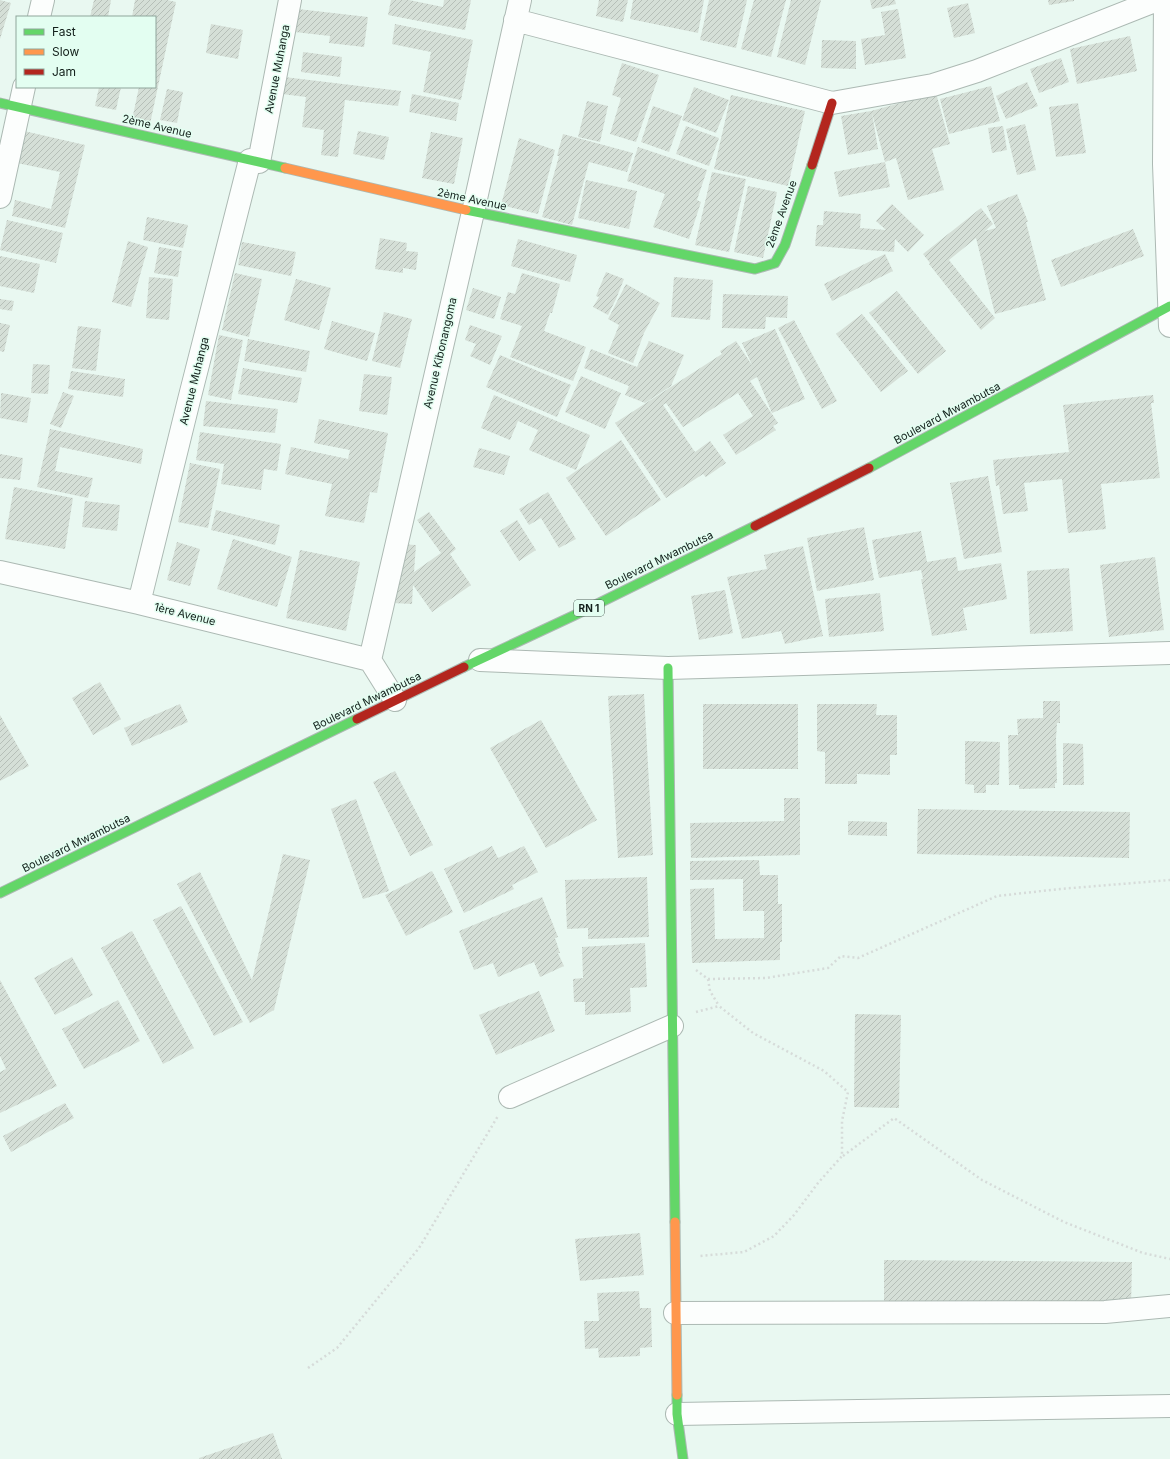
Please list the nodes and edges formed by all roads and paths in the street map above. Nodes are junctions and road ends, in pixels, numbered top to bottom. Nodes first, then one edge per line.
1 (42, 0) edge
2 (290, 0) edge
3 (1158, 0) edge
4 (1165, 0) edge
5 (518, 10) edge
6 (39, 16) edge
7 (14, 99) edge
8 (832, 103) junction
9 (255, 161) junction
10 (0, 196) edge
11 (473, 212) junction
12 (1170, 313) edge
13 (0, 572) edge
14 (139, 603) junction
15 (1170, 653) edge
16 (370, 660) junction
17 (480, 660) junction
18 (668, 668) junction
19 (395, 700) junction
20 (1170, 880) edge
21 (0, 893) edge
22 (672, 960) junction
23 (708, 979) junction
24 (720, 1006) junction
25 (672, 1022) junction
26 (510, 1097) joint
27 (842, 1156) junction
28 (675, 1258) junction
29 (1170, 1259) edge
30 (1170, 1306) edge
31 (675, 1313) junction
32 (308, 1368) dead end
33 (1170, 1406) edge
34 (677, 1414) junction
35 (683, 1459) edge

1 - 6 street
2 - 9 street, Avenue Muhanga
3 - 8 street
4 - 12 street
5 - 8 street
5 - 11 street, Avenue Kibonangoma
7 - 9 main road, 2ème Avenue
7 - 10 street
8 - 11 main road, 2ème Avenue
9 - 11 main road, 2ème Avenue
9 - 14 street, Avenue Muhanga
11 - 16 street, Avenue Kibonangoma
12 - 17 main road, Boulevard Mwambutsa / RN 1
13 - 14 street, 1ère Avenue
14 - 16 street, 1ère Avenue
15 - 18 street
16 - 19 street
17 - 18 street
17 - 19 main road, Boulevard Mwambutsa / RN 1
18 - 22 main road
19 - 21 main road, Boulevard Mwambutsa / RN 1
20 - 23 path
22 - 23 path
22 - 25 main road
23 - 24 path
24 - 25 path
24 - 27 path
25 - 26 street
25 - 28 main road
26 - 32 path
27 - 28 path
27 - 29 path
28 - 31 main road
30 - 31 street
31 - 34 main road
33 - 34 street
34 - 35 main road

